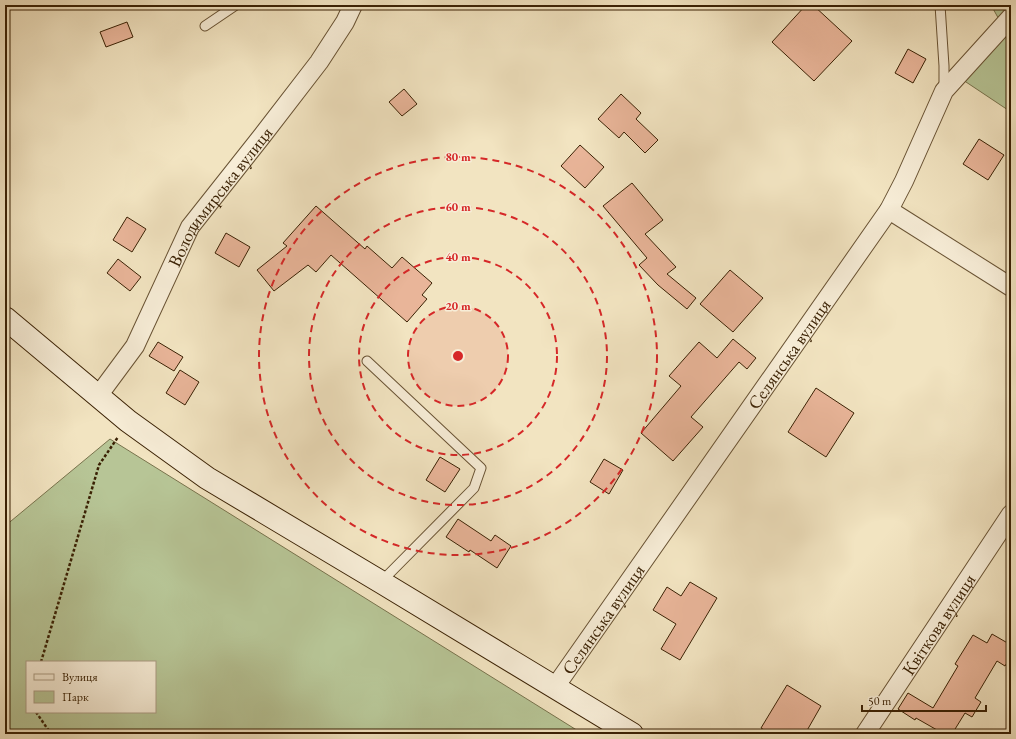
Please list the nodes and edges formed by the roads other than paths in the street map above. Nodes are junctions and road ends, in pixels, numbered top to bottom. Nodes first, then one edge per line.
1 (236, 5) edge
2 (353, 5) edge
3 (940, 5) edge
4 (1011, 17) edge
5 (205, 26) dead end
6 (944, 91) junction
7 (889, 210) junction
8 (1011, 287) edge
9 (5, 318) edge
10 (367, 361) dead end
11 (98, 396) junction
12 (1011, 514) edge
13 (381, 582) junction
14 (555, 687) junction
15 (632, 734) edge
16 (865, 734) edge

1 - 5 lane
2 - 11 street, Володимирська вулиця
3 - 6 lane
4 - 6 street, Селянська вулиця
6 - 7 street, Селянська вулиця
7 - 8 street
7 - 14 street, Селянська вулиця
9 - 11 street
10 - 13 lane
11 - 13 street
12 - 16 street, Квіткова вулиця
13 - 14 street
14 - 15 street

